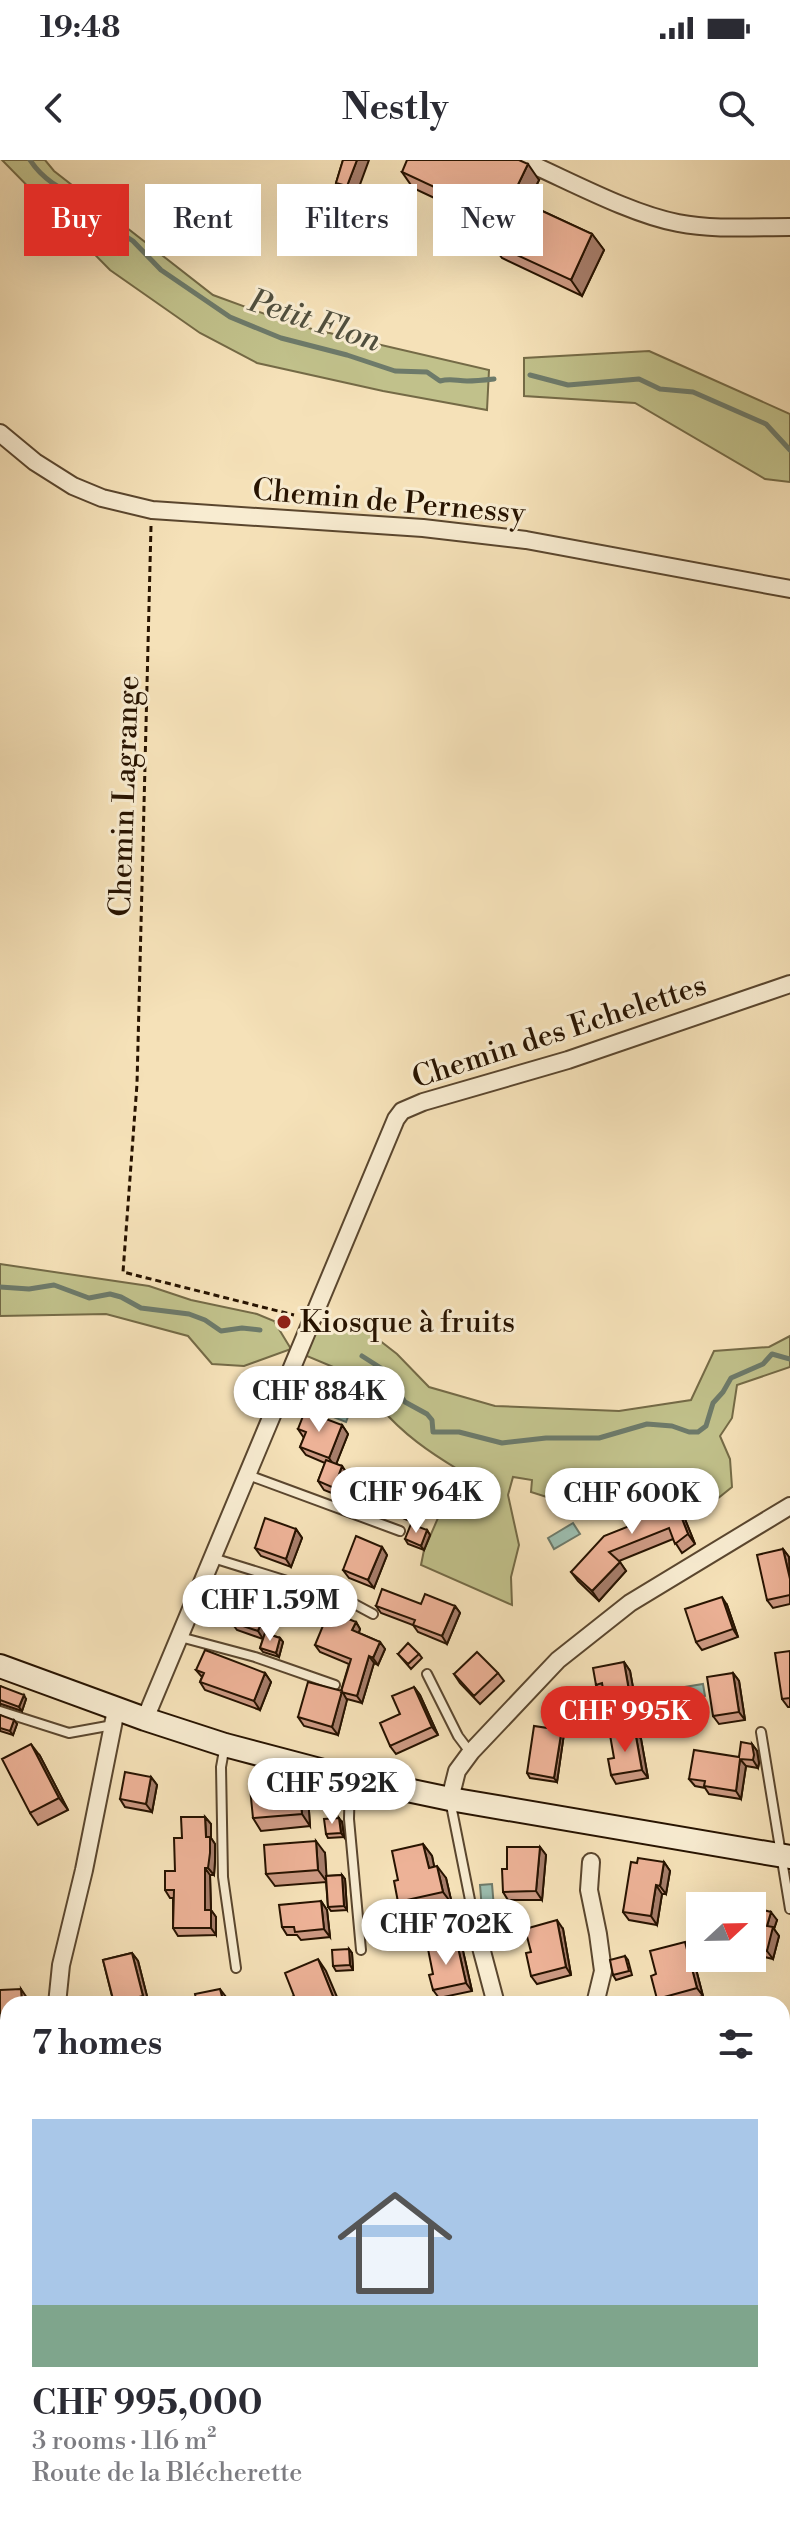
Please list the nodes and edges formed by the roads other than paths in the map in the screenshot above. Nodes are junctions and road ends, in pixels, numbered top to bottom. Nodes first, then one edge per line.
1 (522, 160) edge
2 (790, 227) edge
3 (0, 433) edge
4 (790, 589) edge
5 (790, 984) edge
6 (248, 1475) junction
7 (790, 1506) edge
8 (400, 1531) dead end
9 (213, 1558) junction
10 (373, 1614) edge
11 (180, 1637) junction
12 (0, 1666) edge
13 (427, 1674) dead end
14 (335, 1685) dead end
15 (0, 1711) edge
16 (114, 1718) junction
17 (145, 1719) junction
18 (761, 1732) dead end
19 (225, 1745) junction
20 (471, 1752) junction
21 (350, 1778) junction
22 (450, 1799) junction
23 (785, 1856) edge
24 (591, 1862) dead end
25 (790, 1909) edge
26 (475, 1925) joint
27 (361, 1950) dead end
28 (236, 1968) dead end
29 (58, 1996) edge
30 (494, 1996) edge
31 (597, 1996) edge

1 - 2 street
3 - 4 street, Chemin de Pernessy
5 - 6 street, Chemin des Echelettes
6 - 8 lane
6 - 9 street, Chemin des Echelettes
7 - 20 street
9 - 10 lane
9 - 11 street, Chemin des Echelettes
11 - 14 lane
11 - 17 street, Chemin des Echelettes
12 - 16 main road
13 - 20 lane
15 - 16 lane
16 - 17 main road
16 - 29 street
17 - 19 main road
18 - 23 lane
19 - 21 main road
19 - 28 lane
20 - 22 street
21 - 22 main road
21 - 27 lane
22 - 23 main road
22 - 26 lane
23 - 25 lane
24 - 31 street
26 - 30 street

